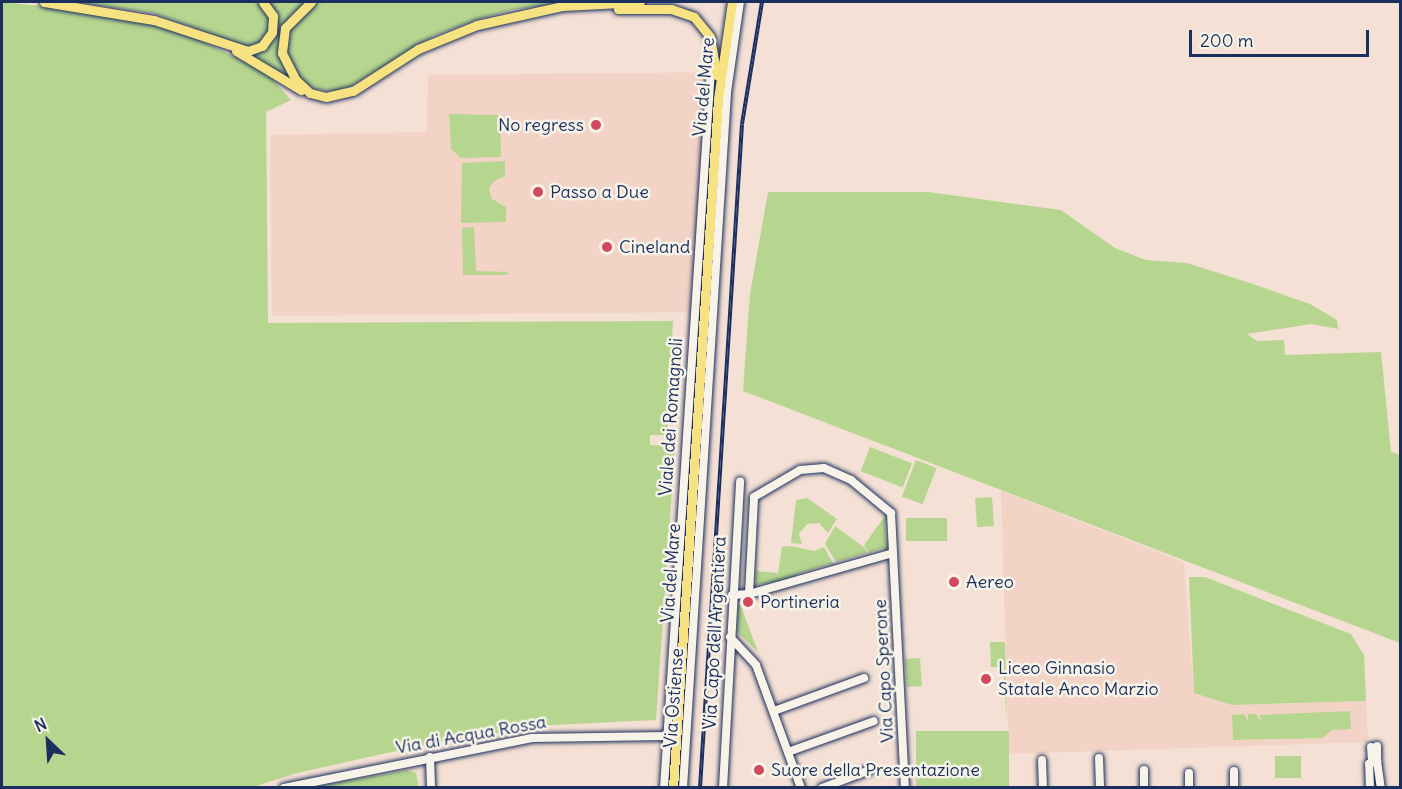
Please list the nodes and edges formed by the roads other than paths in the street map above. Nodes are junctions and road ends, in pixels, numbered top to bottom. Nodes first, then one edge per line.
1 (44, 2) edge
2 (263, 2) edge
3 (311, 2) edge
4 (640, 2) edge
5 (732, 2) edge
6 (740, 2) edge
7 (546, 9) junction
8 (226, 45) junction
9 (712, 48) junction
10 (310, 93) junction
11 (718, 99) junction
12 (740, 481) dead end
13 (893, 553) junction
14 (749, 594) junction
15 (732, 595) junction
16 (730, 637) junction
17 (864, 678) dead end
18 (774, 711) junction
19 (874, 722) dead end
20 (666, 736) junction
21 (1374, 746) dead end
22 (788, 752) junction
23 (430, 758) junction
24 (1099, 758) dead end
25 (1042, 760) dead end
26 (1375, 761) junction
27 (870, 770) dead end
28 (1144, 770) dead end
29 (1234, 771) dead end
30 (1189, 772) dead end
31 (284, 788) edge
32 (431, 788) edge
33 (664, 788) edge
34 (673, 788) edge
35 (683, 788) edge
36 (723, 788) edge
37 (801, 788) edge
38 (822, 788) edge
39 (905, 788) edge
40 (1043, 788) edge
41 (1100, 788) edge
42 (1144, 788) edge
43 (1189, 788) edge
44 (1234, 788) edge
45 (1370, 788) edge
46 (1381, 788) edge

1 - 8 main road
2 - 8 main road
3 - 10 main road
4 - 7 main road
5 - 11 main road, Via del Mare
6 - 35 street, Via Ostiense
7 - 9 main road
7 - 10 main road
8 - 10 main road
9 - 11 main road
9 - 20 street, Viale dei Romagnoli
11 - 34 main road, Via del Mare
12 - 15 street, Via Capo dell'Argentiera
13 - 14 street
13 - 14 street, Via Capo Sperone
13 - 39 street, Via Capo Sperone
14 - 15 street
15 - 16 street, Via Capo dell'Argentiera
16 - 18 street
16 - 36 street, Via Capo dell'Argentiera
17 - 18 street
18 - 22 street
19 - 22 street
20 - 23 street, Via di Acqua Rossa
20 - 33 street, Viale dei Romagnoli
21 - 26 street
22 - 37 street
23 - 31 street, Via di Acqua Rossa
23 - 32 street
24 - 41 street
25 - 40 street
26 - 45 street
26 - 46 street
27 - 38 street
28 - 42 street
29 - 44 street
30 - 43 street

